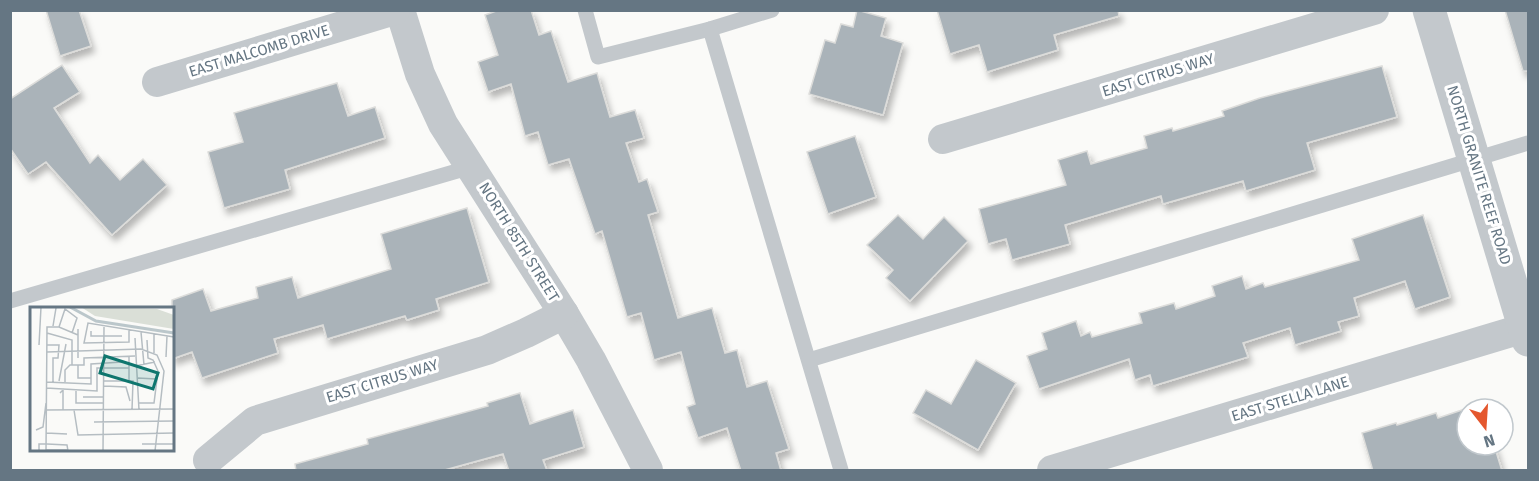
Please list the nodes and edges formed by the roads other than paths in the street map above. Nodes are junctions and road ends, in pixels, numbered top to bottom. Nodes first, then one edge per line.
1 (395, 10) edge
2 (400, 10) edge
3 (585, 10) edge
4 (772, 10) edge
5 (1374, 10) edge
6 (1429, 10) edge
7 (710, 29) junction
8 (157, 82) dead end
9 (943, 140) dead end
10 (1528, 143) edge
11 (1474, 160) junction
12 (471, 167) junction
13 (10, 301) edge
14 (564, 314) junction
15 (1527, 332) edge
16 (809, 360) junction
17 (208, 460) dead end
18 (648, 471) edge
19 (842, 471) edge
20 (1052, 471) edge

1 - 8 street, EAST MALCOMB DRIVE
2 - 12 street, NORTH 85TH STREET
3 - 7 lane
4 - 7 lane
5 - 9 street, EAST CITRUS WAY
6 - 11 street, NORTH GRANITE REEF ROAD
7 - 16 lane
10 - 11 lane
11 - 15 street, NORTH GRANITE REEF ROAD
11 - 16 lane
12 - 13 lane
12 - 14 street, NORTH 85TH STREET
14 - 17 street, EAST CITRUS WAY
14 - 18 street, NORTH 85TH STREET
15 - 20 street, EAST STELLA LANE
16 - 19 lane

